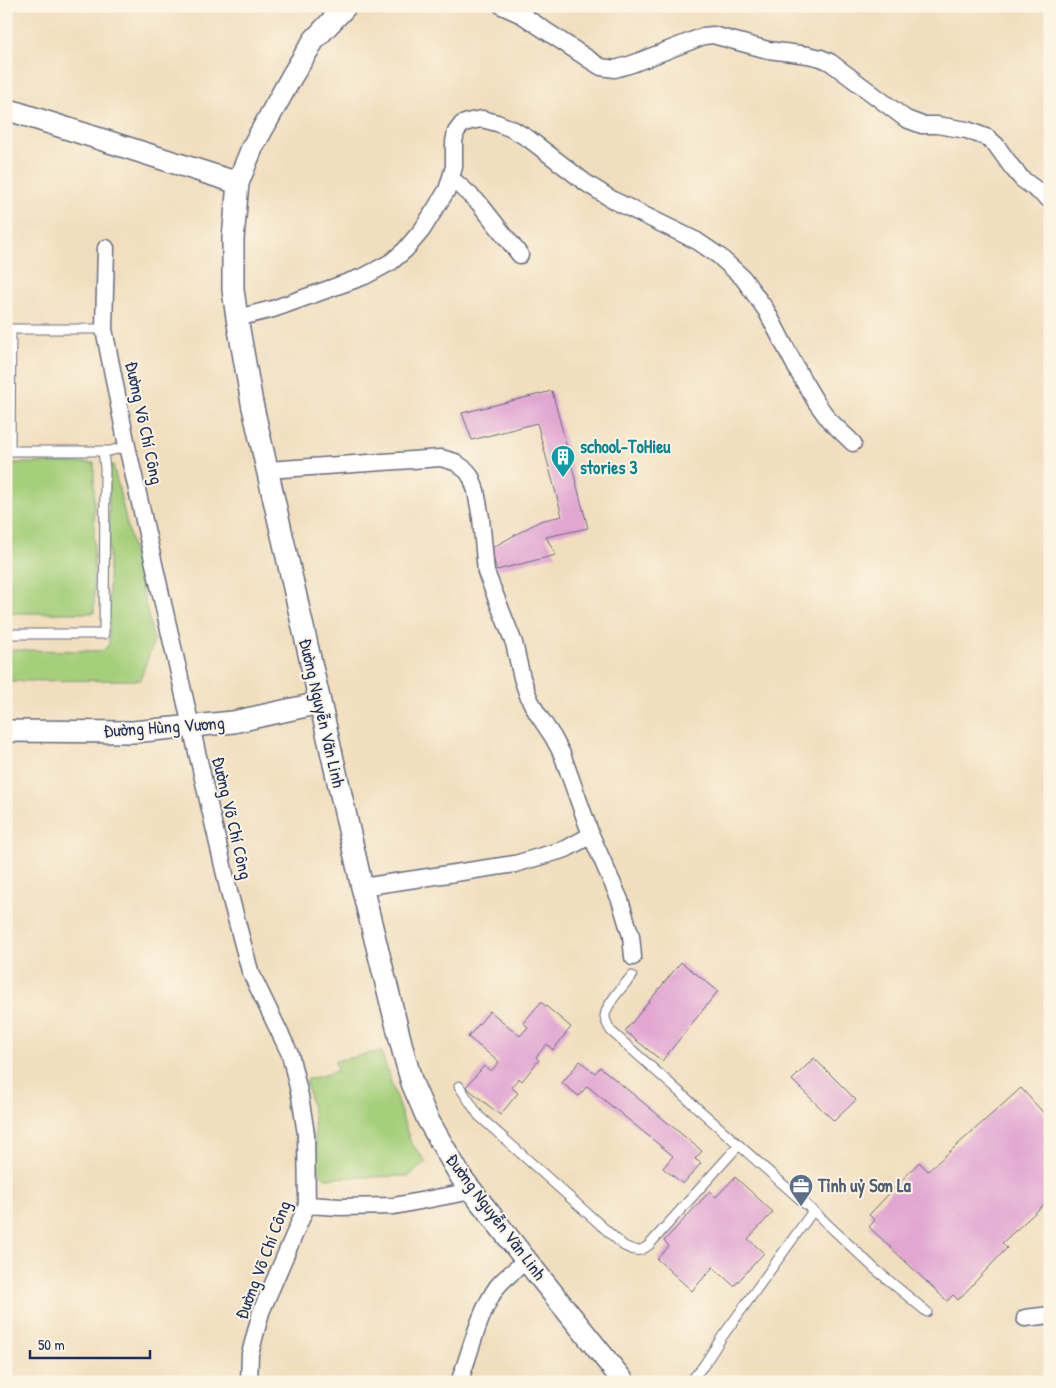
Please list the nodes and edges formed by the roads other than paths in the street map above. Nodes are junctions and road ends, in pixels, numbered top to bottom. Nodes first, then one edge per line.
1 (346, 6) edge
2 (502, 6) edge
3 (6, 110) edge
4 (451, 178) junction
5 (238, 183) junction
6 (1050, 200) edge
7 (106, 248) dead end
8 (520, 255) dead end
9 (237, 318) junction
10 (8, 329) edge
11 (104, 330) junction
12 (852, 444) dead end
13 (127, 446) junction
14 (103, 451) junction
15 (267, 470) junction
16 (6, 634) edge
17 (320, 703) junction
18 (191, 726) junction
19 (6, 731) edge
20 (591, 835) junction
21 (362, 888) junction
22 (633, 957) dead end
23 (632, 976) dead end
24 (459, 1086) dead end
25 (738, 1145) junction
26 (472, 1191) junction
27 (307, 1205) junction
28 (813, 1211) junction
29 (526, 1260) junction
30 (927, 1312) dead end
31 (1050, 1314) edge
32 (1025, 1318) dead end
33 (249, 1382) edge
34 (459, 1382) edge
35 (624, 1382) edge
36 (690, 1382) edge

1 - 5 street, Đường Nguyễn Văn Linh
2 - 6 street
3 - 5 street
4 - 8 street
4 - 9 street
4 - 12 street
5 - 9 street, Đường Nguyễn Văn Linh
7 - 11 street, Đường Võ Chí Công
9 - 15 street, Đường Nguyễn Văn Linh
10 - 11 lane
10 - 14 lane
11 - 13 street, Đường Võ Chí Công
13 - 14 lane
13 - 18 street, Đường Võ Chí Công
14 - 16 lane
15 - 17 street, Đường Nguyễn Văn Linh
15 - 20 street
17 - 18 street, Đường Hùng Vương
17 - 21 street, Đường Nguyễn Văn Linh
18 - 19 street, Đường Hùng Vương
18 - 27 street, Đường Võ Chí Công
20 - 21 street
20 - 22 street
21 - 26 street, Đường Nguyễn Văn Linh
23 - 25 lane
24 - 25 lane
25 - 28 lane
26 - 27 street
26 - 29 street, Đường Nguyễn Văn Linh
27 - 33 street, Đường Võ Chí Công
28 - 30 lane
28 - 36 lane
29 - 34 street
29 - 35 street, Đường Nguyễn Văn Linh
31 - 32 street

